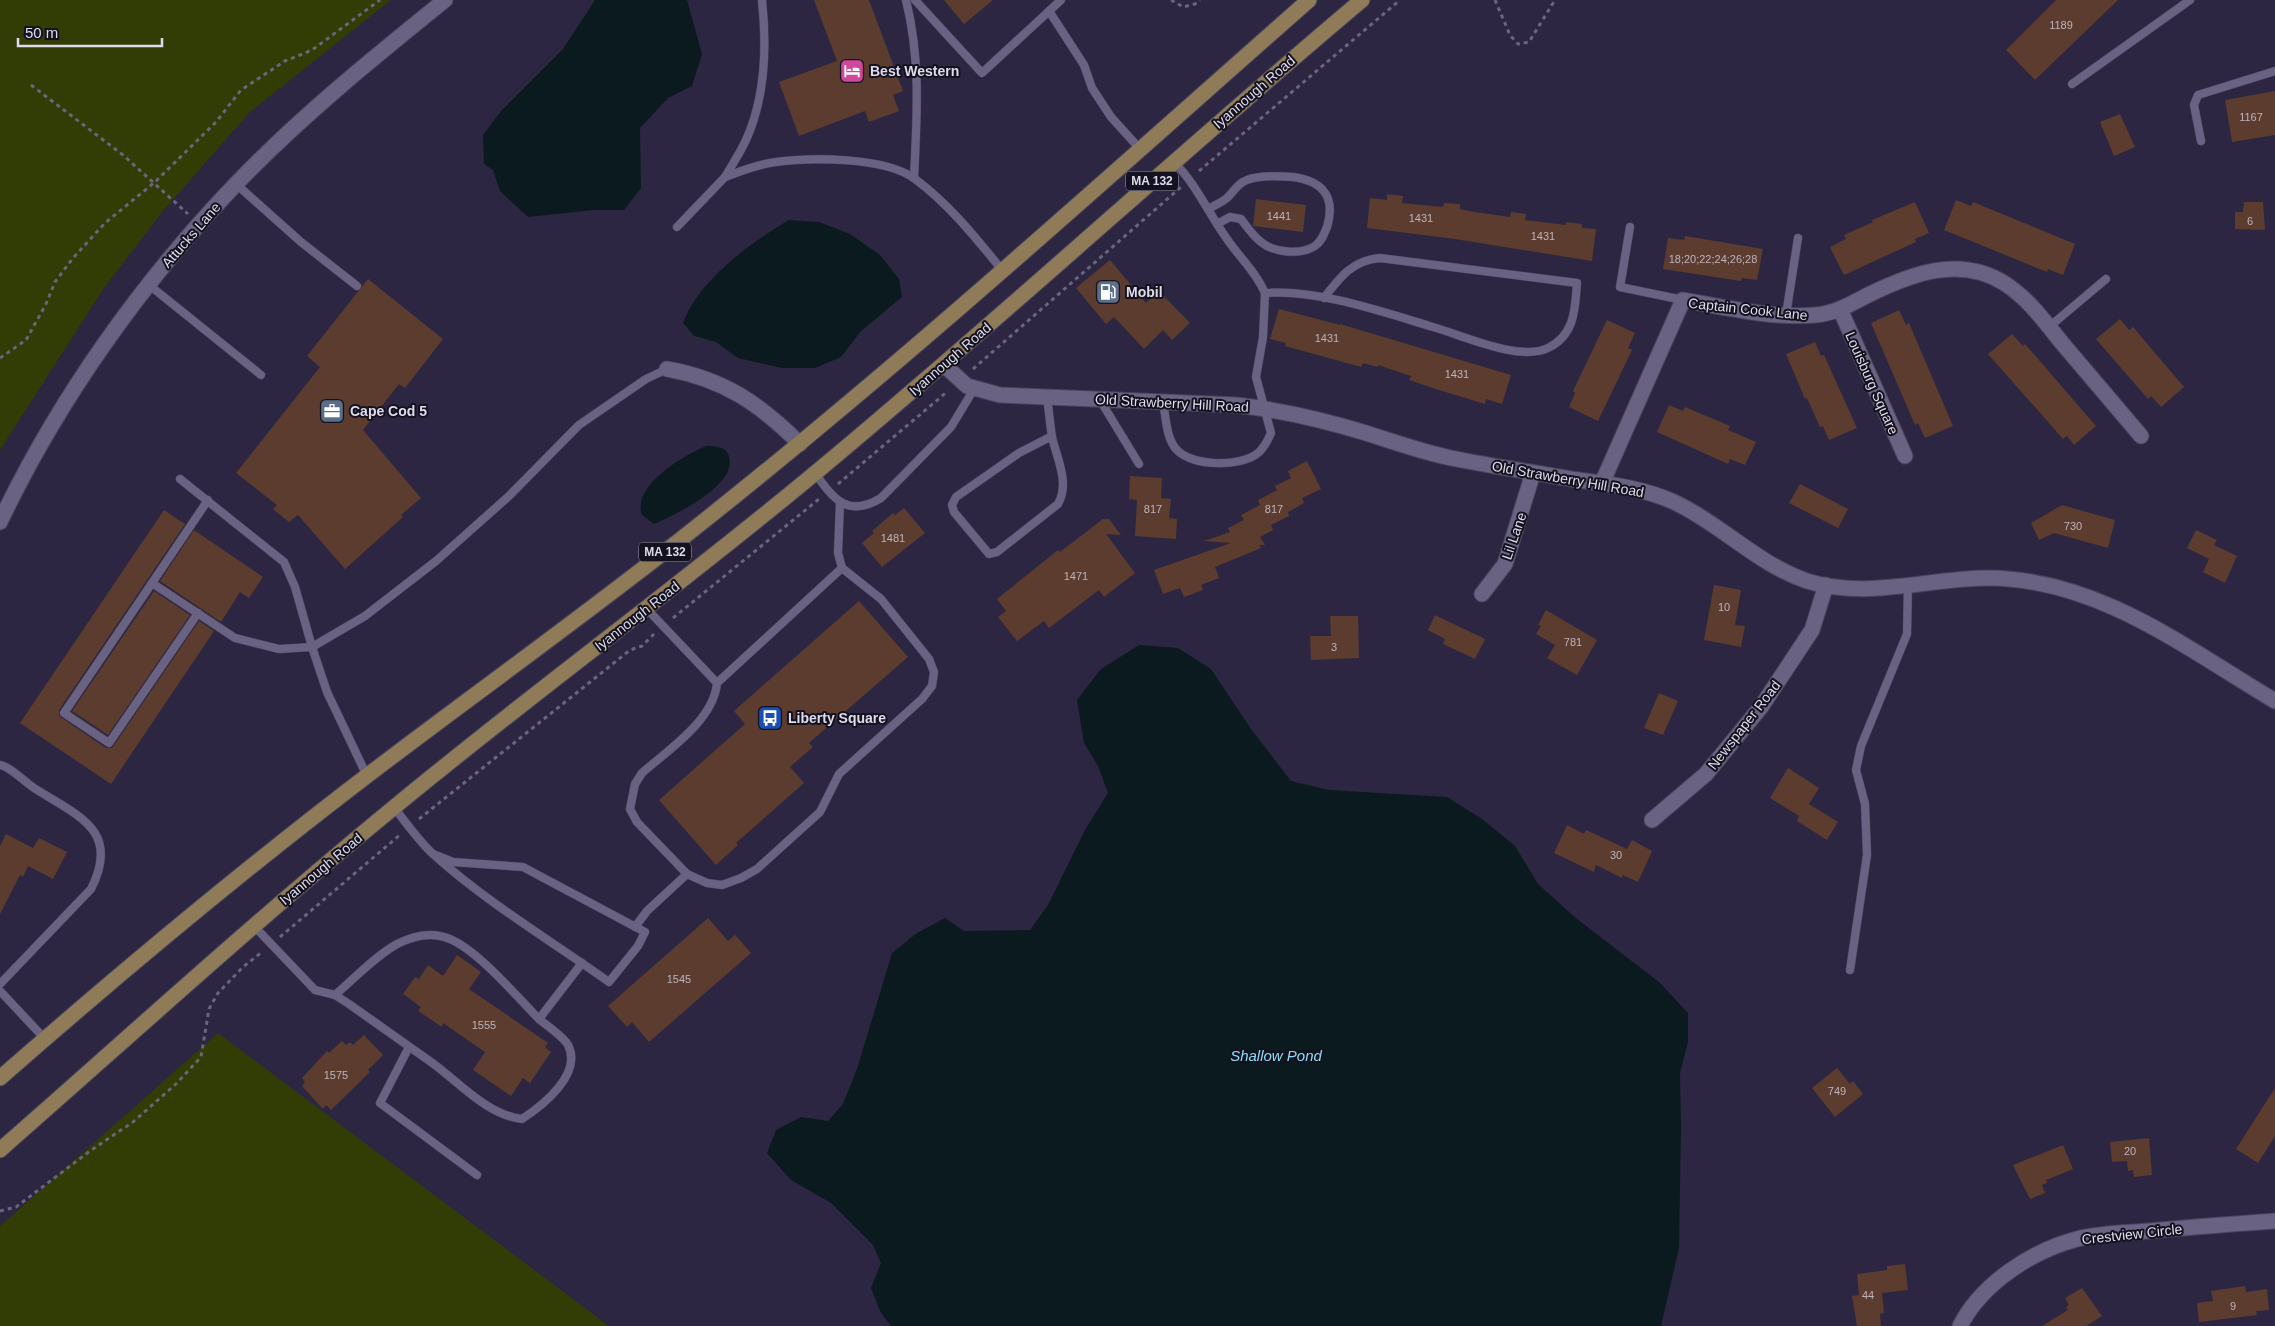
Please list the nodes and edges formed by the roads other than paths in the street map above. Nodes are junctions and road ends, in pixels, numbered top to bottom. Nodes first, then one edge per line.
1 (444, 0) edge
2 (762, 0) edge
3 (906, 0) edge
4 (915, 0) edge
5 (1061, 0) edge
6 (1308, 0) edge
7 (1362, 0) edge
8 (2190, 0) edge
9 (1049, 11) junction
10 (2275, 71) edge
11 (2072, 84) dead end
12 (2201, 141) dead end
13 (1140, 149) junction
14 (1174, 162) junction
15 (725, 177) junction
16 (914, 178) junction
17 (236, 184) junction
18 (1208, 209) junction
19 (1217, 224) junction
20 (677, 227) dead end
21 (1630, 228) dead end
22 (1798, 238) dead end
23 (1002, 270) junction
24 (2106, 279) dead end
25 (149, 285) junction
26 (357, 286) dead end
27 (1265, 293) junction
28 (1324, 298) junction
29 (1683, 300) junction
30 (1840, 309) junction
31 (1786, 315) junction
32 (2049, 328) junction
33 (944, 365) junction
34 (667, 369) joint
35 (261, 375) dead end
36 (974, 390) junction
37 (1047, 398) junction
38 (1099, 399) junction
39 (1163, 402) junction
40 (1265, 408) junction
41 (1052, 436) junction
42 (2141, 436) dead end
43 (800, 444) junction
44 (1905, 456) dead end
45 (1139, 464) dead end
46 (815, 473) junction
47 (1533, 473) junction
48 (180, 479) dead end
49 (1602, 483) junction
50 (208, 500) junction
51 (840, 502) junction
52 (0, 522) edge
53 (842, 568) junction
54 (152, 584) junction
55 (1908, 585) junction
56 (1826, 586) junction
57 (1482, 594) dead end
58 (647, 608) junction
59 (198, 613) junction
60 (312, 647) junction
61 (717, 683) junction
62 (2275, 701) edge
63 (0, 764) edge
64 (367, 776) junction
65 (394, 807) junction
66 (1652, 820) dead end
67 (433, 854) junction
68 (687, 874) junction
69 (254, 926) junction
70 (635, 927) junction
71 (582, 963) junction
72 (1850, 970) dead end
73 (0, 984) edge
74 (0, 990) edge
75 (335, 995) junction
76 (538, 1019) junction
77 (45, 1039) junction
78 (409, 1046) junction
79 (0, 1078) edge
80 (0, 1150) edge
81 (477, 1175) dead end
82 (2275, 1221) edge
83 (1960, 1326) edge

1 - 17 street, Attucks Lane
2 - 15 lane
3 - 16 lane
4 - 9 lane
5 - 9 lane
6 - 13 main road, MA 132
7 - 14 main road, Iyannough Road / MA 132
8 - 11 lane
9 - 13 lane
10 - 12 lane
13 - 23 main road, MA 132
14 - 18 lane
14 - 33 main road, Iyannough Road / MA 132
15 - 16 lane
15 - 20 lane
16 - 23 lane
17 - 25 street, Attucks Lane
17 - 26 lane
18 - 19 lane
18 - 19 lane
19 - 27 lane
21 - 29 lane
22 - 31 lane
23 - 43 main road, MA 132
24 - 32 lane
25 - 35 lane
25 - 52 street, Attucks Lane
27 - 28 lane
27 - 40 lane
28 - 28 lane
29 - 31 street, Captain Cook Lane
29 - 49 street, Captain Cook Lane
30 - 31 street, Captain Cook Lane
30 - 32 street, Captain Cook Lane
30 - 44 street, Louisburg Square
32 - 42 street, Captain Cook Lane
33 - 36 street, Old Strawberry Hill Road
33 - 46 main road, Iyannough Road / MA 132
34 - 43 street
34 - 60 lane
36 - 37 street, Old Strawberry Hill Road
36 - 51 lane
37 - 38 street, Old Strawberry Hill Road
37 - 41 lane
38 - 39 street, Old Strawberry Hill Road
38 - 45 lane
39 - 40 street, Old Strawberry Hill Road
39 - 40 lane
40 - 47 street, Old Strawberry Hill Road
41 - 41 lane
43 - 64 main road, MA 132
46 - 51 lane
46 - 58 main road, Iyannough Road / MA 132
47 - 49 street, Old Strawberry Hill Road
47 - 57 street, Lil Lane
48 - 50 lane
49 - 56 street, Old Strawberry Hill Road
50 - 54 lane
50 - 60 lane
51 - 53 lane
53 - 61 lane
53 - 68 lane
54 - 59 lane
54 - 59 lane
55 - 56 street, Old Strawberry Hill Road
55 - 62 street, Old Strawberry Hill Road
55 - 72 lane
56 - 66 street, Newspaper Road
58 - 61 lane
58 - 65 main road, Iyannough Road / MA 132
59 - 60 lane
60 - 64 lane
61 - 68 lane
63 - 73 lane
64 - 77 main road, MA 132
65 - 67 lane
65 - 69 main road, Iyannough Road / MA 132
67 - 70 lane
67 - 71 lane
68 - 70 lane
69 - 75 lane
69 - 80 main road, Iyannough Road / MA 132
70 - 71 lane
71 - 76 lane
74 - 77 lane
75 - 76 lane
75 - 78 lane
76 - 78 lane
77 - 79 main road, MA 132
78 - 81 lane
82 - 83 street, Crestview Circle

